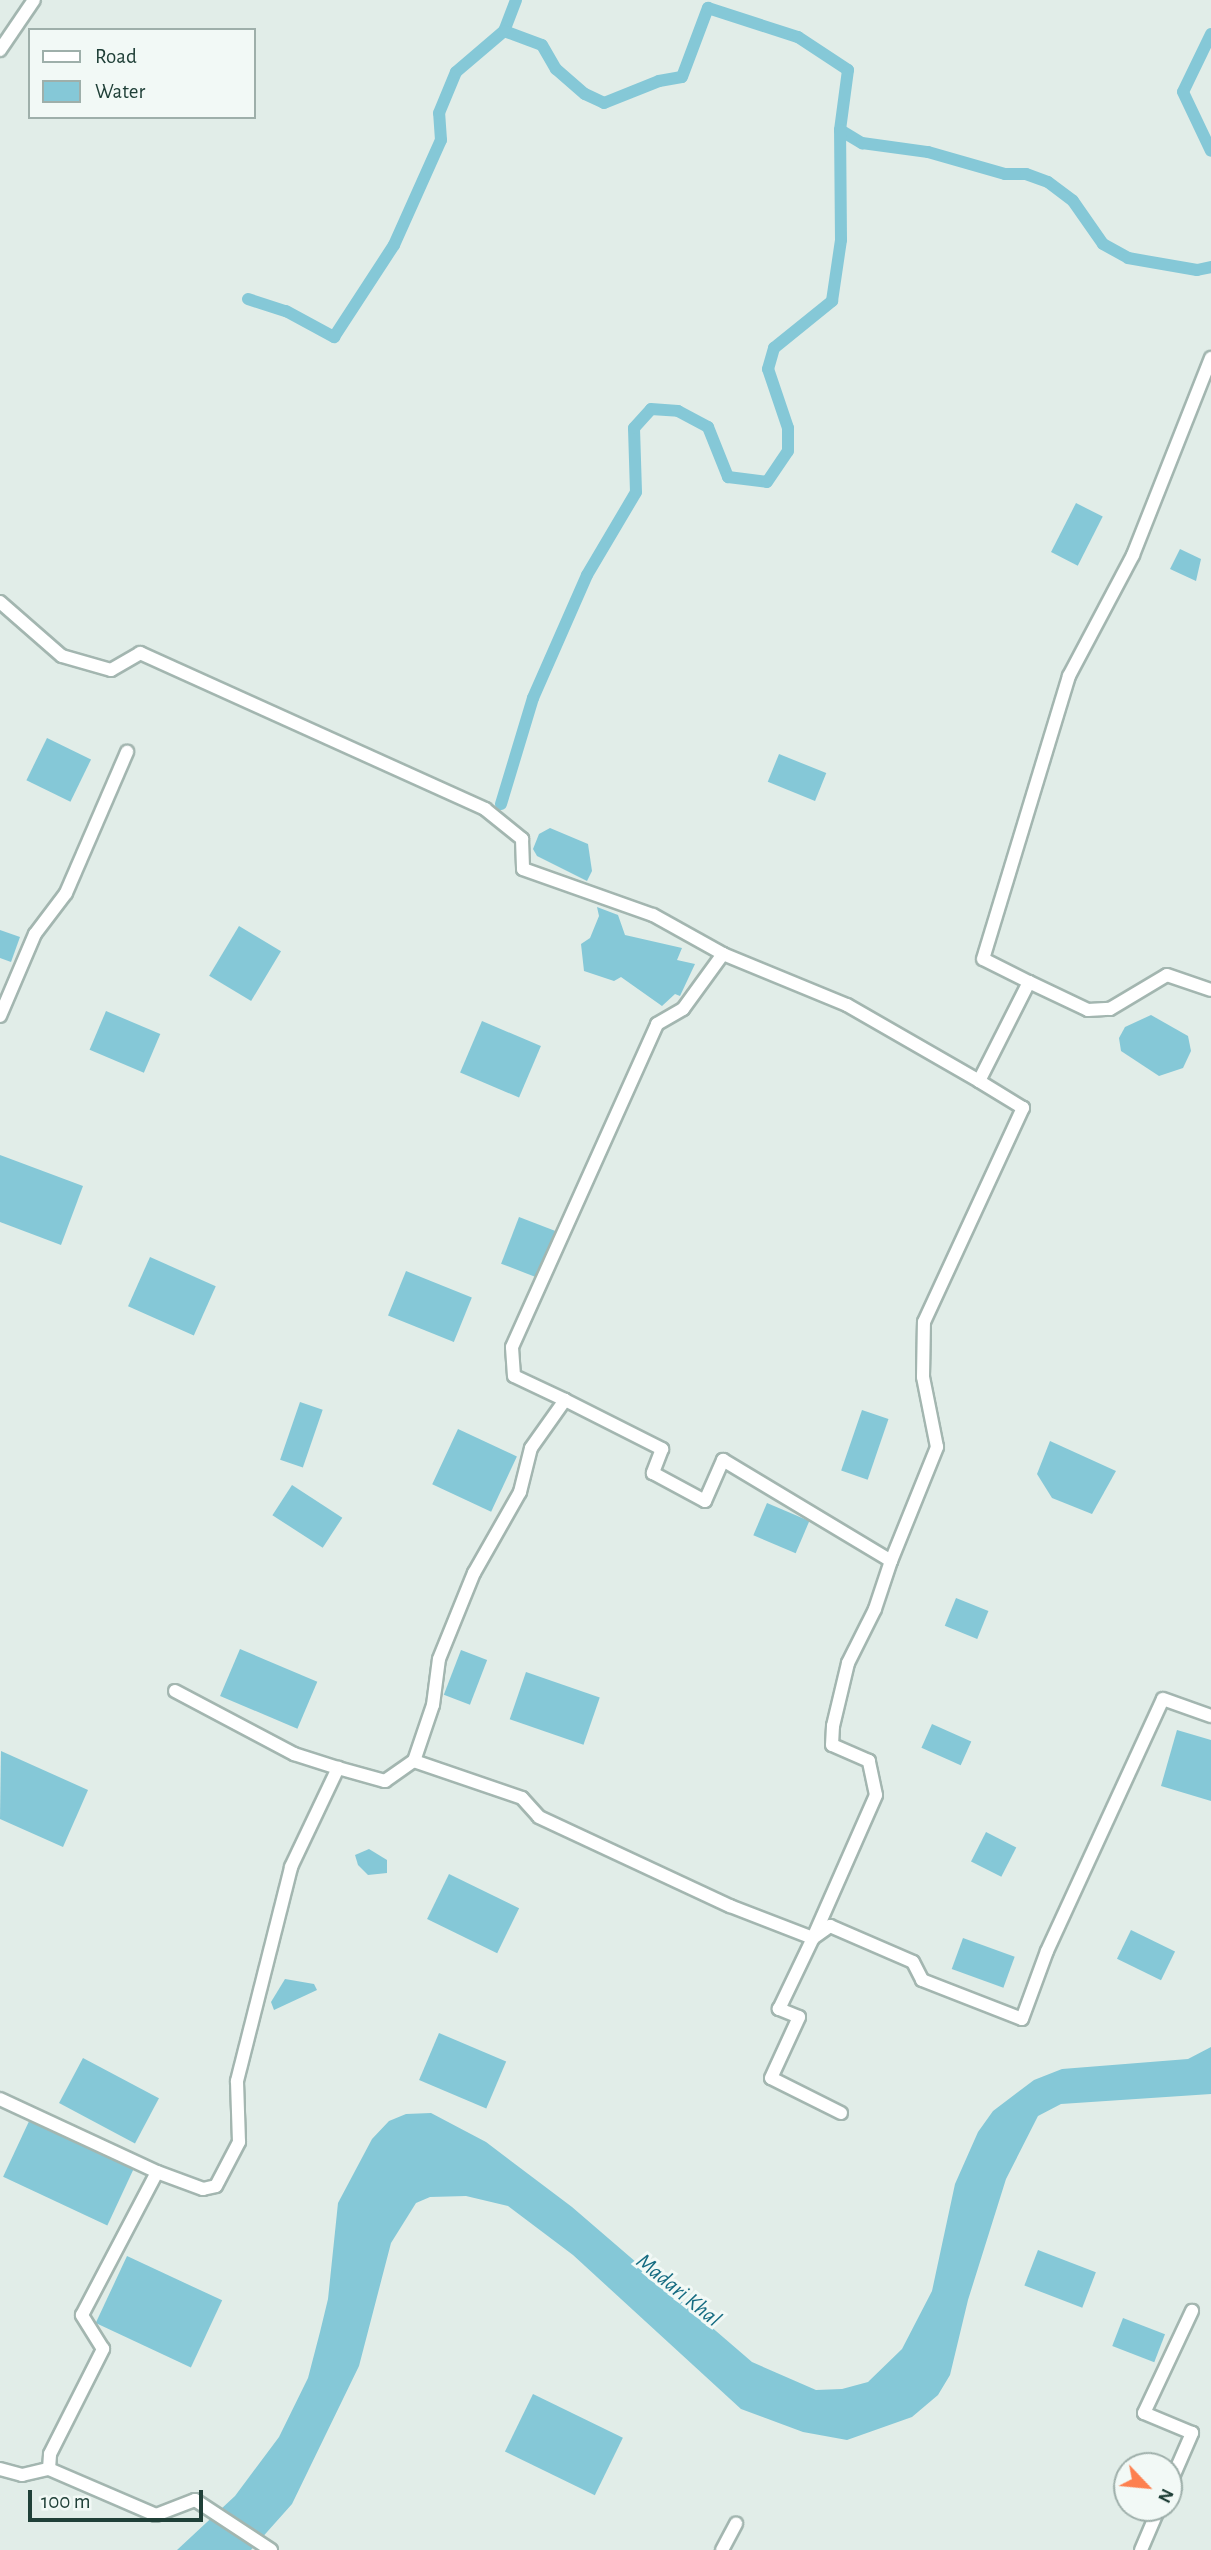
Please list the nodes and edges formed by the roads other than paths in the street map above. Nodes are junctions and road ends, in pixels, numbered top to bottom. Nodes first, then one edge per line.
1 (34, 0) edge
2 (0, 50) edge
3 (1211, 358) edge
4 (0, 602) edge
5 (127, 752) dead end
6 (723, 954) junction
7 (1029, 982) junction
8 (1211, 990) edge
9 (0, 1016) edge
10 (979, 1081) junction
11 (565, 1400) junction
12 (891, 1561) junction
13 (175, 1691) dead end
14 (1211, 1716) edge
15 (414, 1761) junction
16 (338, 1769) junction
17 (813, 1938) junction
18 (0, 2099) edge
19 (841, 2113) dead end
20 (157, 2172) junction
21 (1192, 2311) dead end
22 (1183, 2454) edge
23 (0, 2469) edge
24 (49, 2469) junction
25 (1153, 2522) edge
26 (736, 2524) dead end
27 (271, 2550) edge
28 (722, 2550) edge
29 (1140, 2550) edge

1 - 2 street
3 - 7 street
4 - 6 street
5 - 9 street
6 - 10 street
6 - 11 street
7 - 8 street
7 - 10 street
10 - 12 street
11 - 12 street
11 - 15 street
12 - 17 street
13 - 16 street
14 - 17 street
15 - 16 street
15 - 17 street
16 - 20 street
17 - 19 street
18 - 20 street
20 - 24 street
21 - 22 street
23 - 24 street
24 - 27 street
25 - 29 street
26 - 28 street

